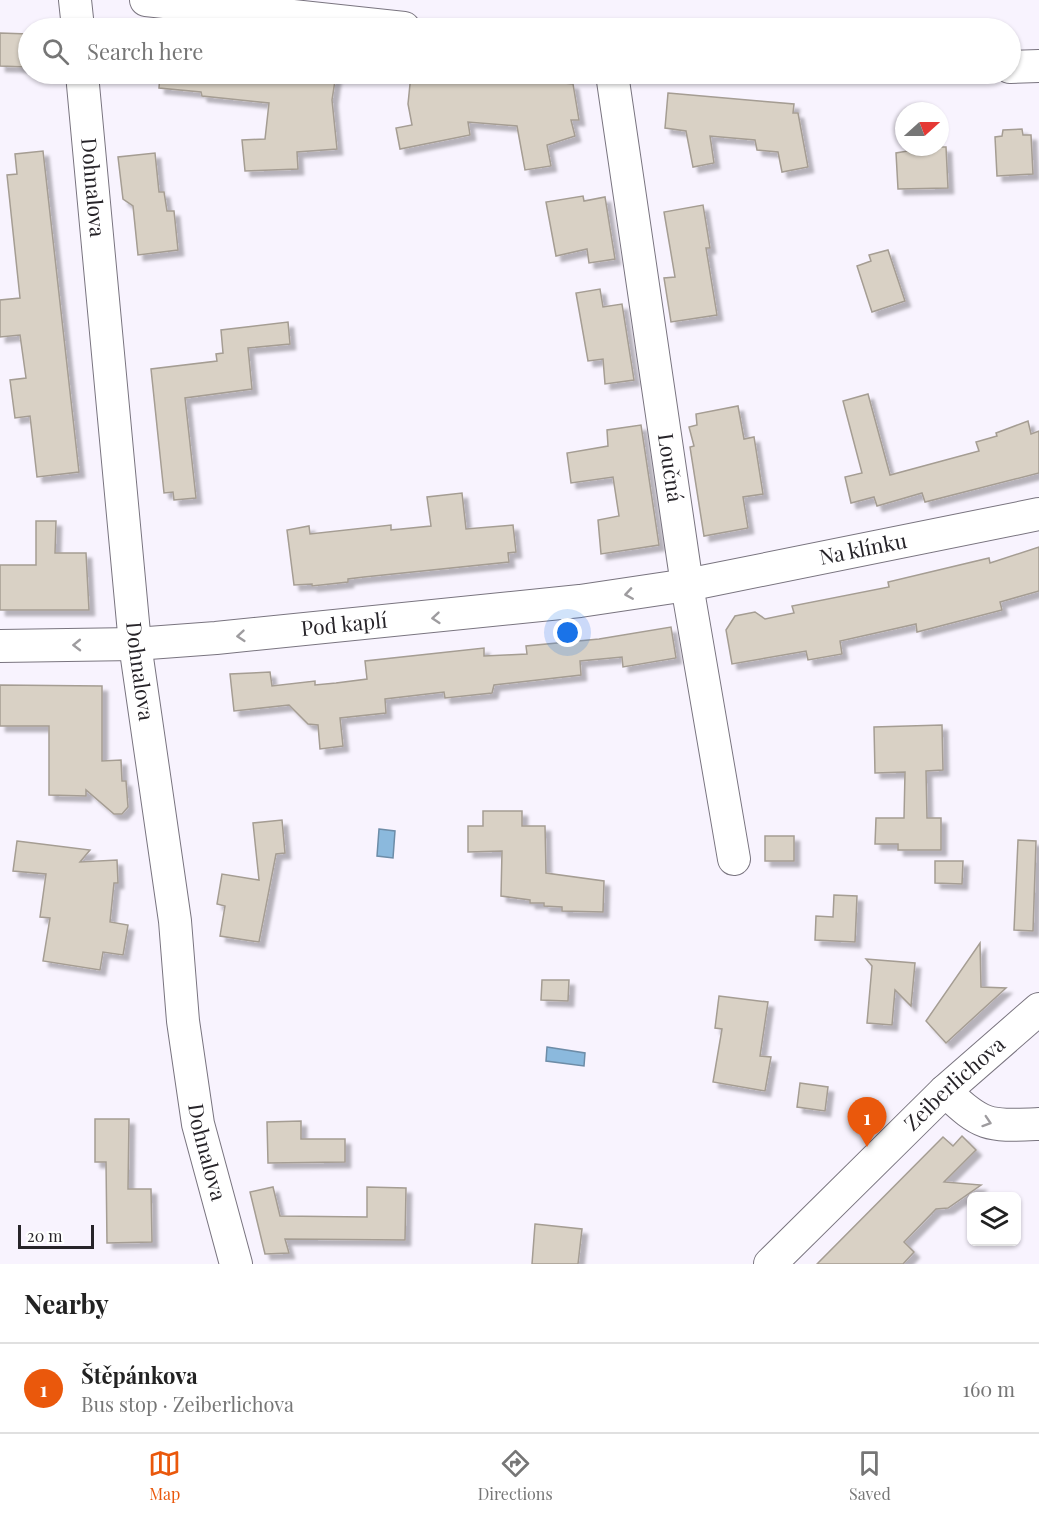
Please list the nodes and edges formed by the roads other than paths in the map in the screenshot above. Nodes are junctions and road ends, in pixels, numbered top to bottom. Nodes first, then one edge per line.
1 (75, 0) edge
2 (146, 0) edge
3 (77, 18) edge
4 (312, 18) edge
5 (1039, 66) edge
6 (1021, 67) edge
7 (83, 84) edge
8 (613, 84) edge
9 (1039, 513) edge
10 (687, 585) junction
11 (135, 644) junction
12 (0, 646) edge
13 (734, 859) dead end
14 (1039, 1009) edge
15 (945, 1091) junction
16 (1039, 1124) edge
17 (236, 1264) edge
18 (770, 1264) edge

1 - 3 street
2 - 4 street
5 - 6 street
7 - 11 street, Dohnalova
8 - 10 street, Loučná
9 - 10 street, Na klínku
10 -> 11 street, Pod kaplí
10 - 13 street, Loučná
11 -> 12 street, Pod kaplí
11 - 17 street, Dohnalova
14 - 15 street, Zeiberlichova
15 -> 16 street
15 - 18 street, Zeiberlichova

